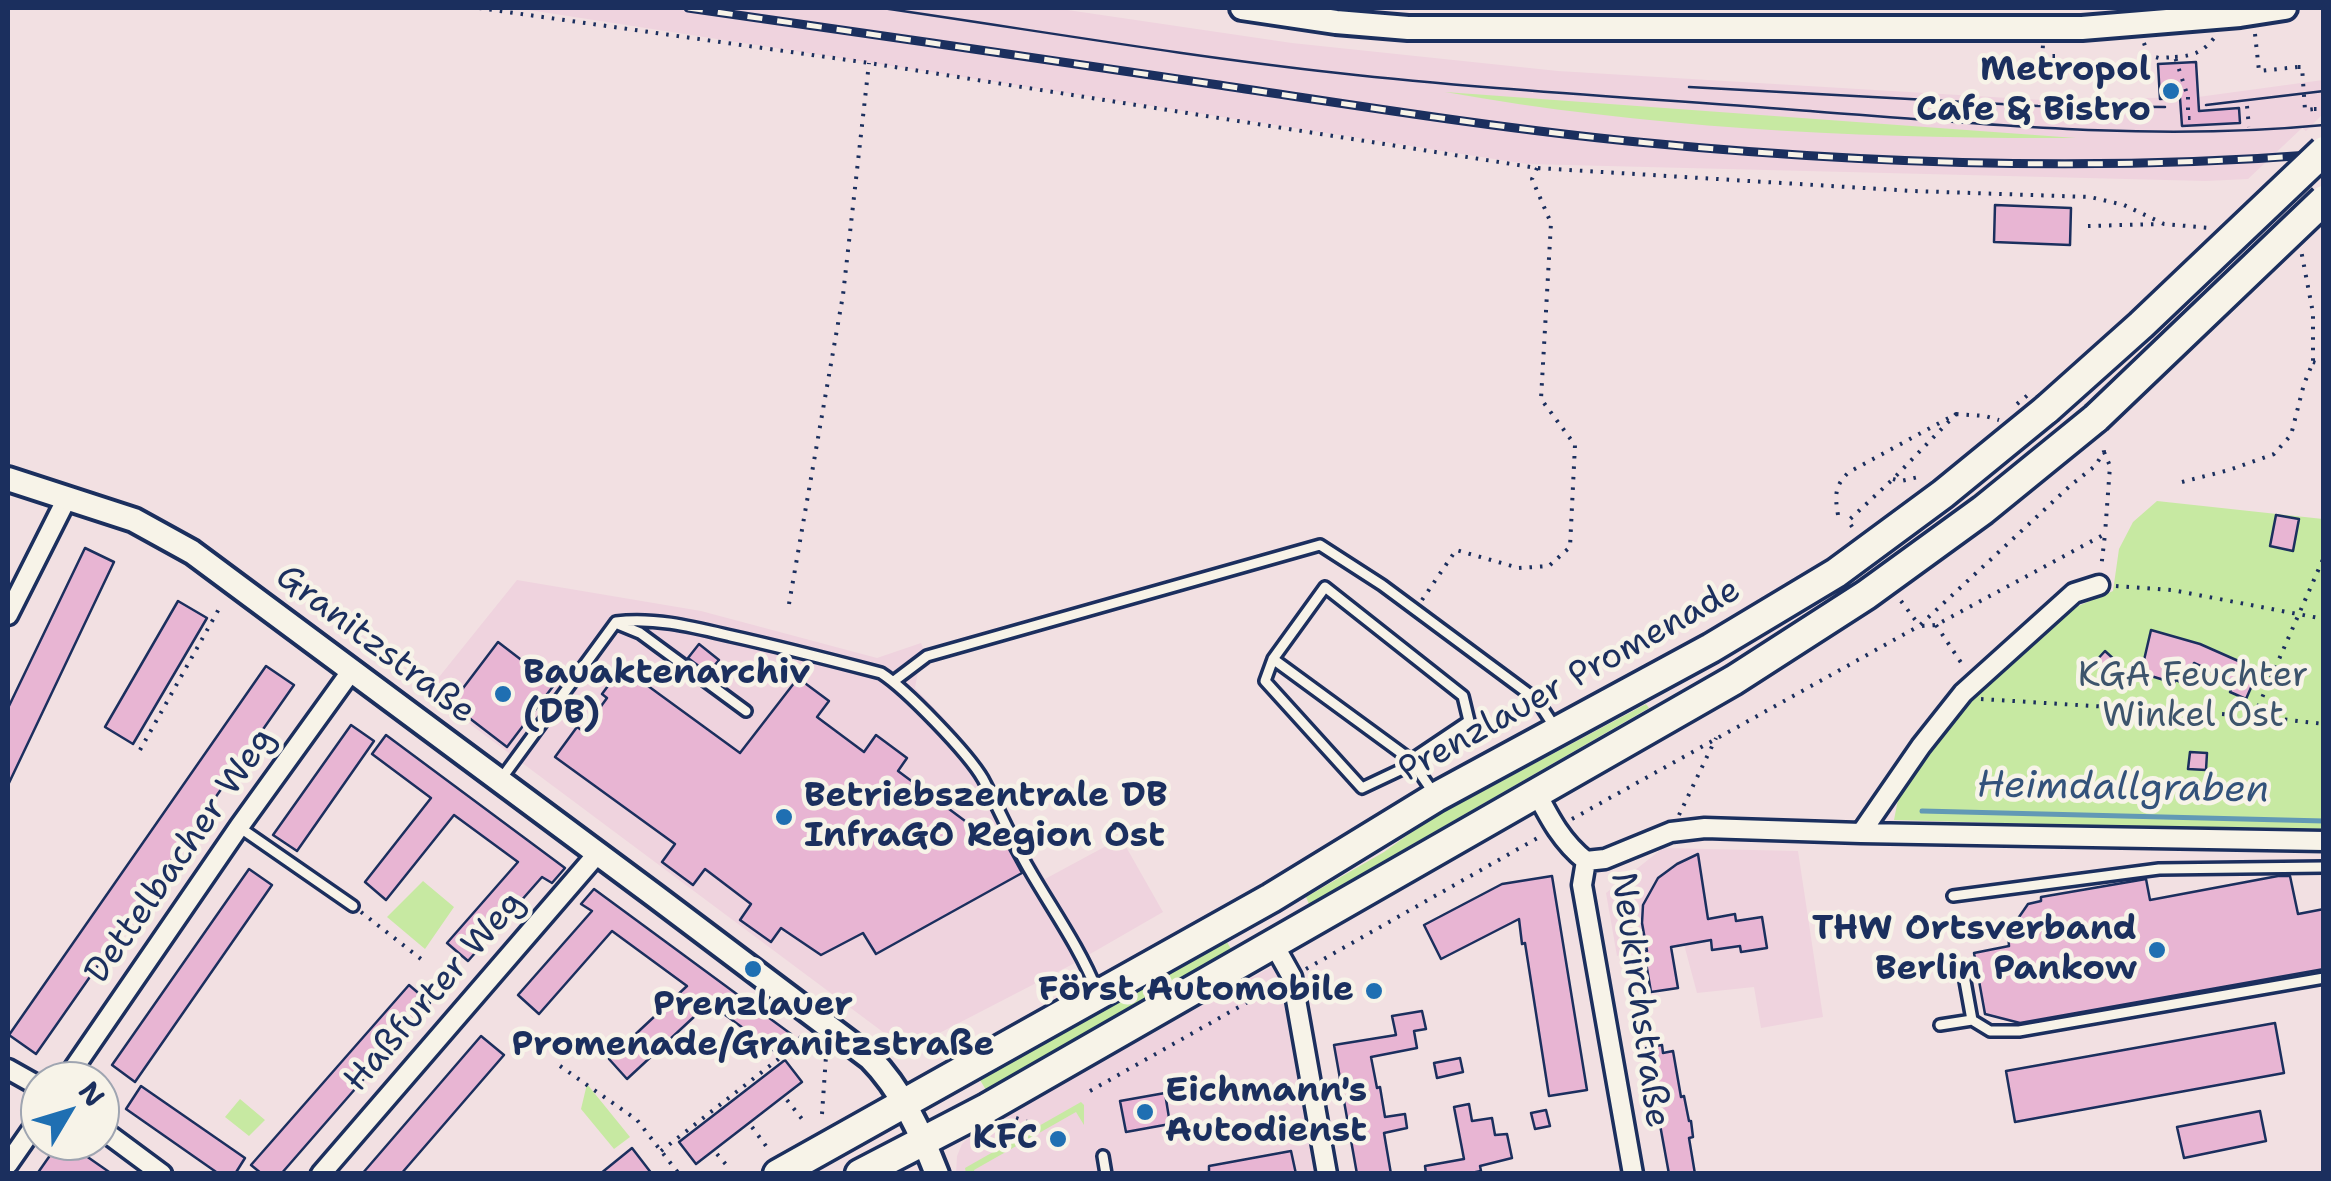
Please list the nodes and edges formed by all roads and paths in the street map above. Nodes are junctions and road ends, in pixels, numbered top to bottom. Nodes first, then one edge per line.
1 (479, 8) edge
2 (1242, 8) edge
3 (2285, 8) edge
4 (2240, 15) junction
5 (2214, 37) dead end
6 (2144, 43) dead end
7 (2042, 56) dead end
8 (2060, 56) dead end
9 (2176, 57) junction
10 (869, 64) junction
11 (2248, 106) dead end
12 (2324, 109) edge
13 (2240, 115) dead end
14 (2248, 115) junction
15 (2196, 118) dead end
16 (2249, 127) dead end
17 (2324, 151) edge
18 (1538, 168) junction
19 (2324, 200) edge
20 (2164, 224) junction
21 (2088, 226) dead end
22 (2220, 230) dead end
23 (2287, 243) dead end
24 (2313, 362) junction
25 (2324, 365) edge
26 (1956, 414) junction
27 (2000, 420) dead end
28 (2099, 428) junction
29 (2104, 452) junction
30 (1923, 476) dead end
31 (1893, 479) junction
32 (8, 480) edge
33 (2182, 482) dead end
34 (67, 498) junction
35 (1838, 515) dead end
36 (1853, 528) dead end
37 (2105, 534) junction
38 (2324, 557) edge
39 (2099, 586) junction
40 (1901, 601) dead end
41 (790, 604) dead end
42 (220, 607) dead end
43 (1414, 610) junction
44 (8, 615) edge
45 (2298, 615) junction
46 (2324, 620) edge
47 (616, 622) junction
48 (1936, 625) junction
49 (1920, 626) junction
50 (1273, 659) junction
51 (352, 670) junction
52 (894, 682) junction
53 (1969, 687) junction
54 (746, 711) dead end
55 (2254, 716) junction
56 (2324, 724) edge
57 (1557, 732) junction
58 (1716, 738) junction
59 (140, 750) dead end
60 (1413, 761) junction
61 (499, 781) junction
62 (1536, 792) junction
63 (1436, 797) junction
64 (239, 827) junction
65 (1555, 829) junction
66 (1672, 832) junction
67 (1862, 833) junction
68 (2317, 841) edge
69 (598, 853) junction
70 (1586, 861) junction
71 (2309, 867) junction
72 (2324, 867) edge
73 (1953, 896) dead end
74 (357, 908) joint
75 (1273, 943) junction
76 (421, 959) dead end
77 (1964, 970) dead end
78 (1292, 977) junction
79 (2324, 978) edge
80 (1098, 994) junction
81 (1972, 1020) junction
82 (1940, 1026) dead end
83 (801, 1037) dead end
84 (826, 1056) dead end
85 (80, 1061) edge
86 (560, 1066) dead end
87 (1090, 1091) dead end
88 (787, 1100) dead end
89 (904, 1104) junction
90 (822, 1114) dead end
91 (806, 1124) dead end
92 (752, 1127) dead end
93 (922, 1141) junction
94 (120, 1143) edge
95 (766, 1146) dead end
96 (661, 1151) junction
97 (717, 1154) dead end
98 (1103, 1156) dead end
99 (728, 1168) dead end
100 (162, 1174) edge
101 (321, 1174) edge
102 (678, 1174) edge
103 (778, 1174) edge
104 (860, 1174) edge
105 (937, 1174) edge
106 (1106, 1174) edge
107 (1327, 1174) edge
108 (1633, 1174) edge

1 - 10 path
2 - 4 main road
3 - 4 main road
4 - 12 path, bridge
5 - 9 path
6 - 9 path
7 - 8 path
9 - 15 path, bridge
10 - 18 path
10 - 41 path
11 - 14 path
13 - 14 path
14 - 16 path
17 - 57 main road, Prenzlauer Promenade, bridge
18 - 20 path
18 - 43 path
19 - 28 main road, bridge
20 - 21 path
20 - 22 path
23 - 24 path
24 - 25 path
24 - 33 path
26 - 27 path
26 - 31 path
26 - 35 path
28 - 29 path
28 - 62 main road
29 - 37 path
29 - 49 path
30 - 31 path
31 - 36 path
32 - 34 main road, Granitzstraße
34 - 44 street
34 - 51 main road, Granitzstraße
37 - 39 path
37 - 48 path
38 - 45 path
39 - 45 path
39 - 53 street
40 - 49 path
42 - 59 path
43 - 52 lane
43 - 57 lane
45 - 46 path
45 - 55 path
47 - 52 lane
47 - 54 lane
47 - 61 lane
48 - 49 path
48 - 53 path
49 - 58 path
50 - 60 lane
50 - 60 lane
50 - 60 lane
51 - 61 main road, Granitzstraße
51 - 64 street, Dettelbacher Weg
52 - 80 lane
53 - 55 path
53 - 67 street
55 - 56 path
57 - 63 main road, Prenzlauer Promenade
58 - 65 path
58 - 66 path
60 - 63 lane
61 - 69 main road, Granitzstraße
62 - 65 street, Neukirchstraße
62 - 75 main road
63 - 80 main road, Prenzlauer Promenade
64 - 74 lane
64 - 85 street, Dettelbacher Weg
65 - 70 street, Neukirchstraße
65 - 78 path
66 - 67 street
66 - 70 street
67 - 68 street
68 - 71 lane
69 - 89 main road, Granitzstraße
69 - 101 street, Haßfurter Weg
70 - 108 street, Neukirchstraße
71 - 72 lane
71 - 73 lane
74 - 76 path
75 - 78 street
75 - 93 main road
77 - 81 lane
78 - 87 path
78 - 107 street
79 - 81 lane
80 - 89 main road, Prenzlauer Promenade
81 - 82 lane
83 - 96 path
84 - 90 path
86 - 96 path
88 - 91 path
89 - 93 main road, Granitzstraße
89 - 103 main road, Prenzlauer Promenade
92 - 95 path
93 - 104 main road
93 - 105 main road, Granitzstraße
94 - 100 street
96 - 102 path
97 - 99 path
98 - 106 lane

